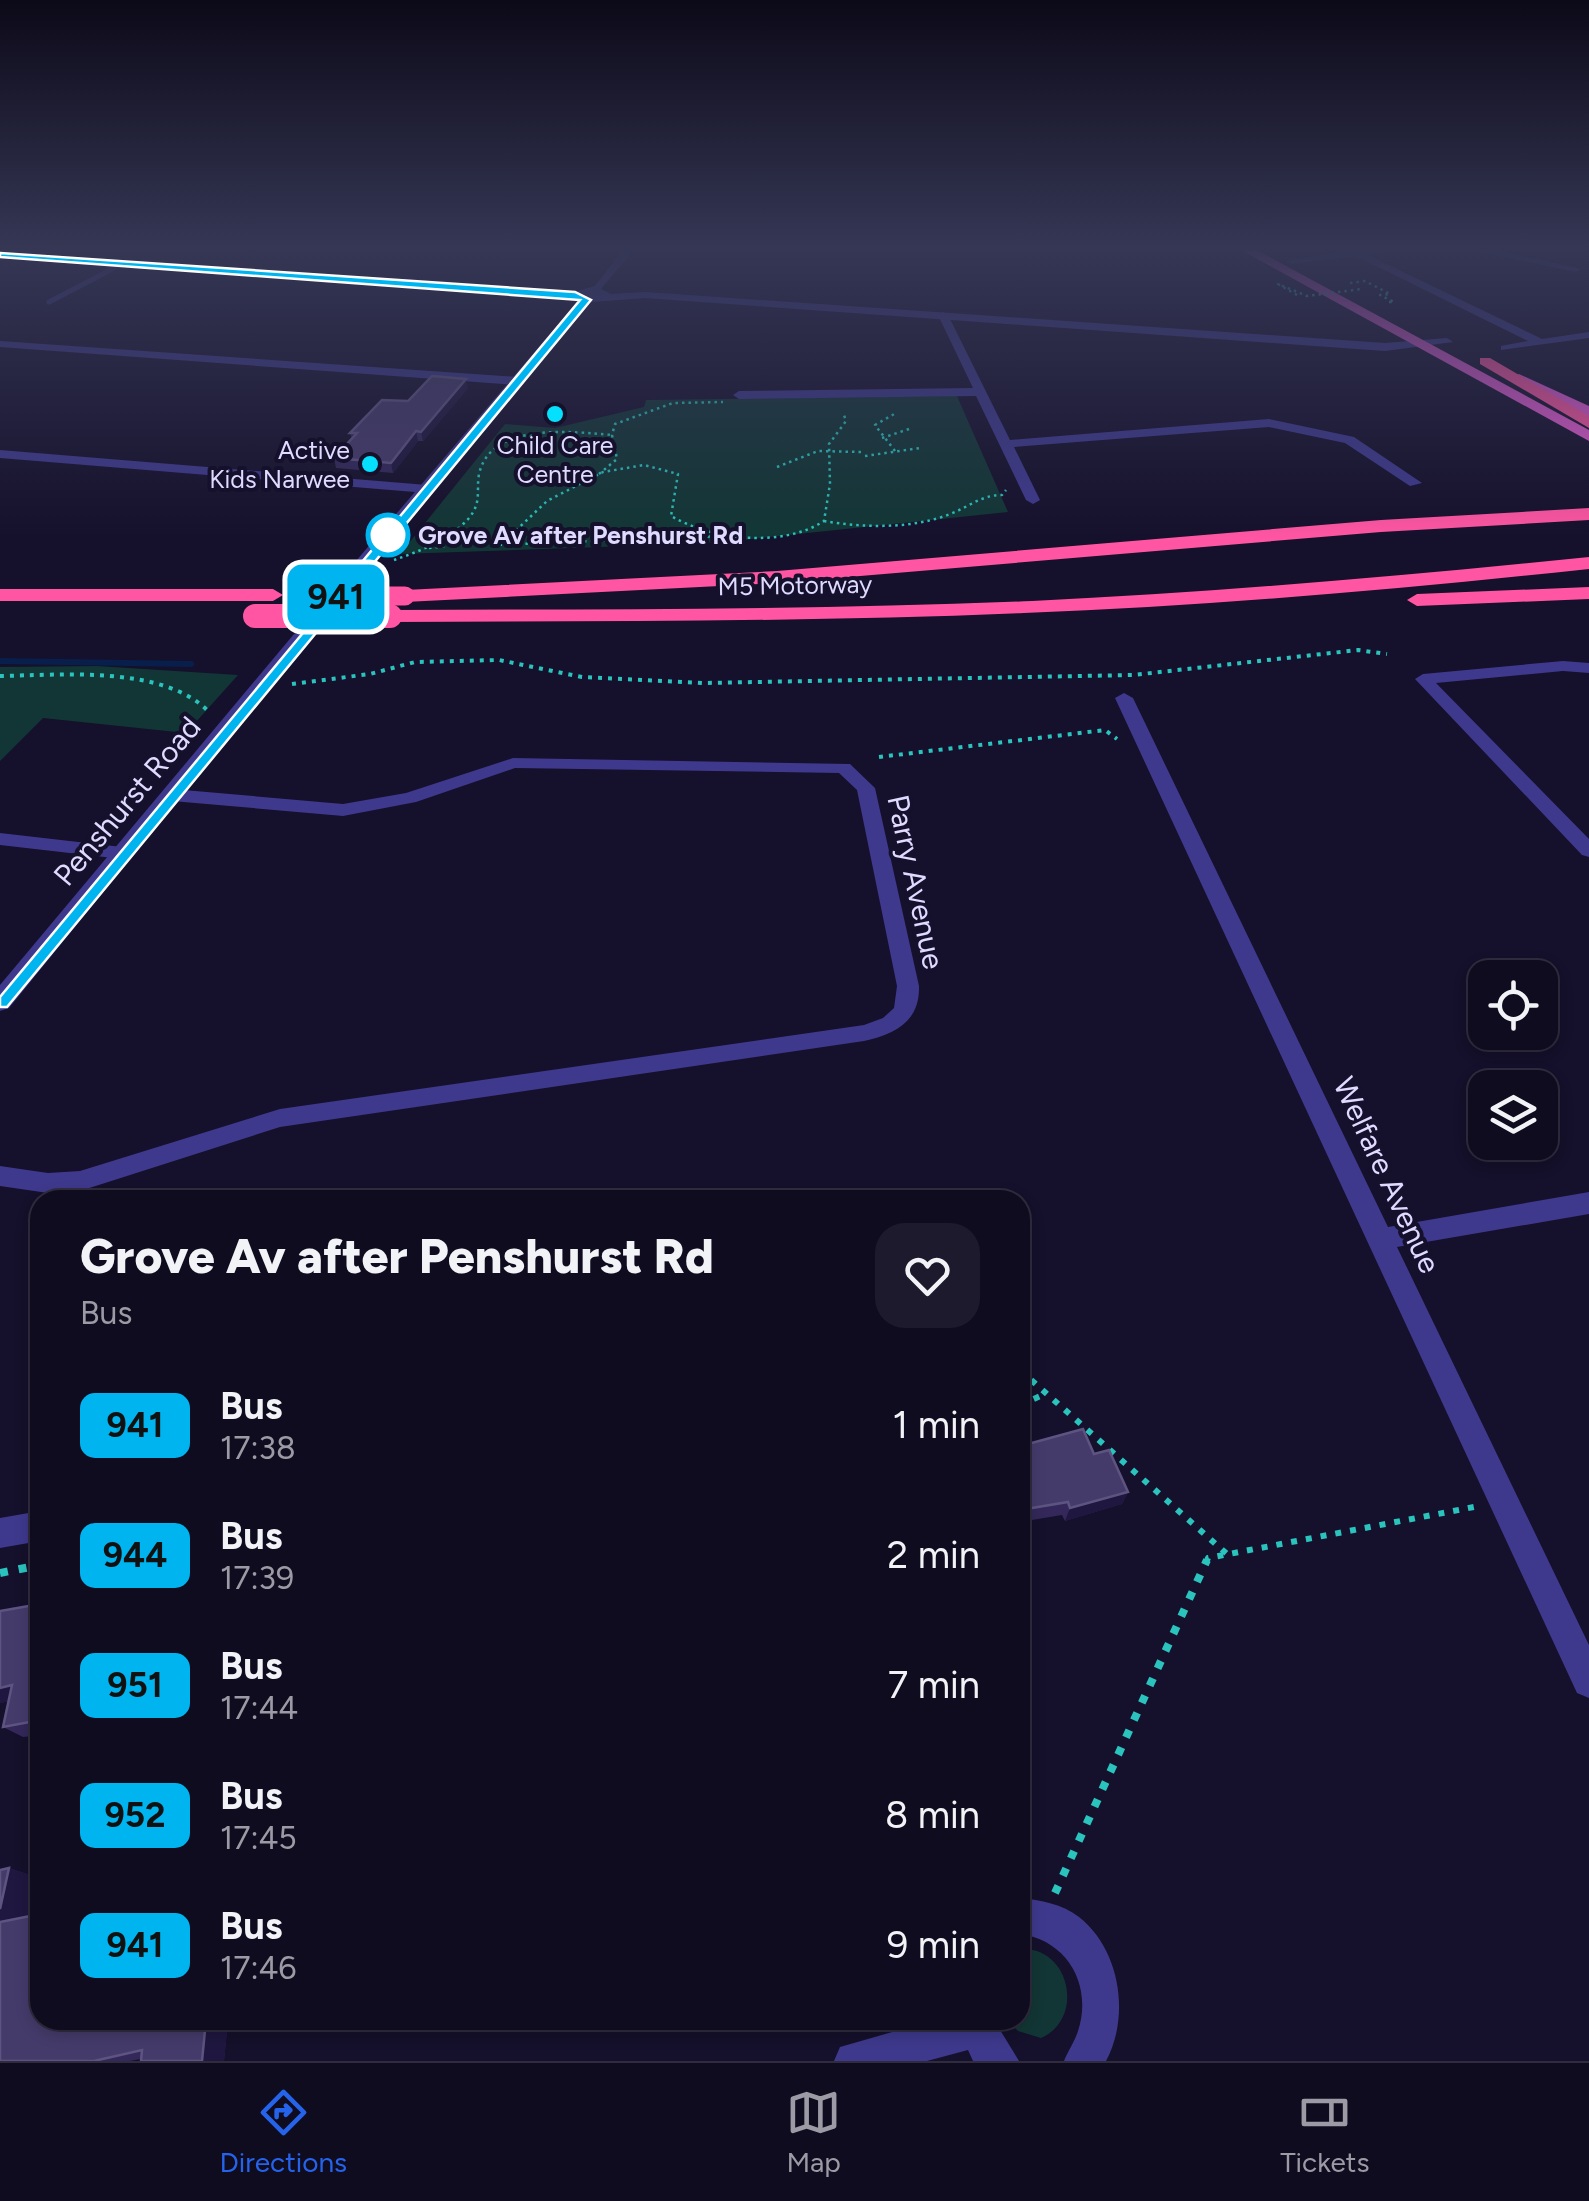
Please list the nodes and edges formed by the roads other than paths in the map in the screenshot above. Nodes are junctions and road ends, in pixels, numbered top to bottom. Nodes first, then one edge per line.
1 (16, 345) edge
2 (548, 345) edge
3 (957, 345) edge
4 (1373, 345) edge
5 (1415, 345) edge
6 (1421, 345) edge
7 (1453, 345) edge
8 (1521, 345) edge
9 (1504, 348) dead end
10 (1485, 361) junction
11 (517, 381) junction
12 (979, 392) junction
13 (737, 399) road end
14 (1589, 404) edge
15 (1589, 412) edge
16 (1589, 423) edge
17 (1589, 436) edge
18 (1006, 444) junction
19 (0, 454) edge
20 (1414, 483) dead end
21 (428, 488) junction
22 (1034, 500) dead end
23 (1589, 510) edge
24 (1589, 548) edge
25 (1589, 563) edge
26 (350, 580) tunnel mouth
27 (1589, 594) edge
28 (0, 595) edge
29 (405, 596) junction
30 (0, 616) edge
31 (390, 616) junction
32 (300, 638) tunnel mouth
33 (1589, 668) edge
34 (1124, 698) dead end
35 (172, 794) junction
36 (0, 839) edge
37 (1589, 851) edge
38 (122, 853) junction
39 (0, 1002) edge
40 (0, 1176) edge
41 (1589, 1203) edge
42 (1382, 1239) junction
43 (30, 1528) edge
44 (0, 1533) edge
45 (1589, 1680) edge
46 (1032, 1918) edge
47 (956, 2030) edge
48 (980, 2030) edge
49 (854, 2061) edge
50 (999, 2061) edge
51 (1084, 2061) edge

1 - 11 street
2 - 11 street
3 - 12 street
4 - 5 street
6 - 17 highway
7 - 10 highway
8 - 9 street
10 - 14 highway
10 - 15 highway
10 - 16 highway
11 - 21 street
12 - 13 street
12 - 18 street
18 - 20 street
18 - 22 street
19 - 21 street
21 - 26 street
23 - 29 highway
24 - 29 highway, M5 Motorway
25 - 31 highway, M5 Motorway
27 - 31 highway
28 - 29 highway, M5 Motorway, bridge
30 - 31 highway, M5 Motorway, bridge
32 - 35 street, Penshurst Road
33 - 37 street
34 - 42 street, Welfare Avenue
35 - 38 street, Penshurst Road
35 - 40 street, Parry Avenue
36 - 38 street
38 - 39 street, Penshurst Road
41 - 42 street
42 - 45 street, Welfare Avenue
43 - 44 street
46 - 51 street
47 - 49 street
48 - 50 street

